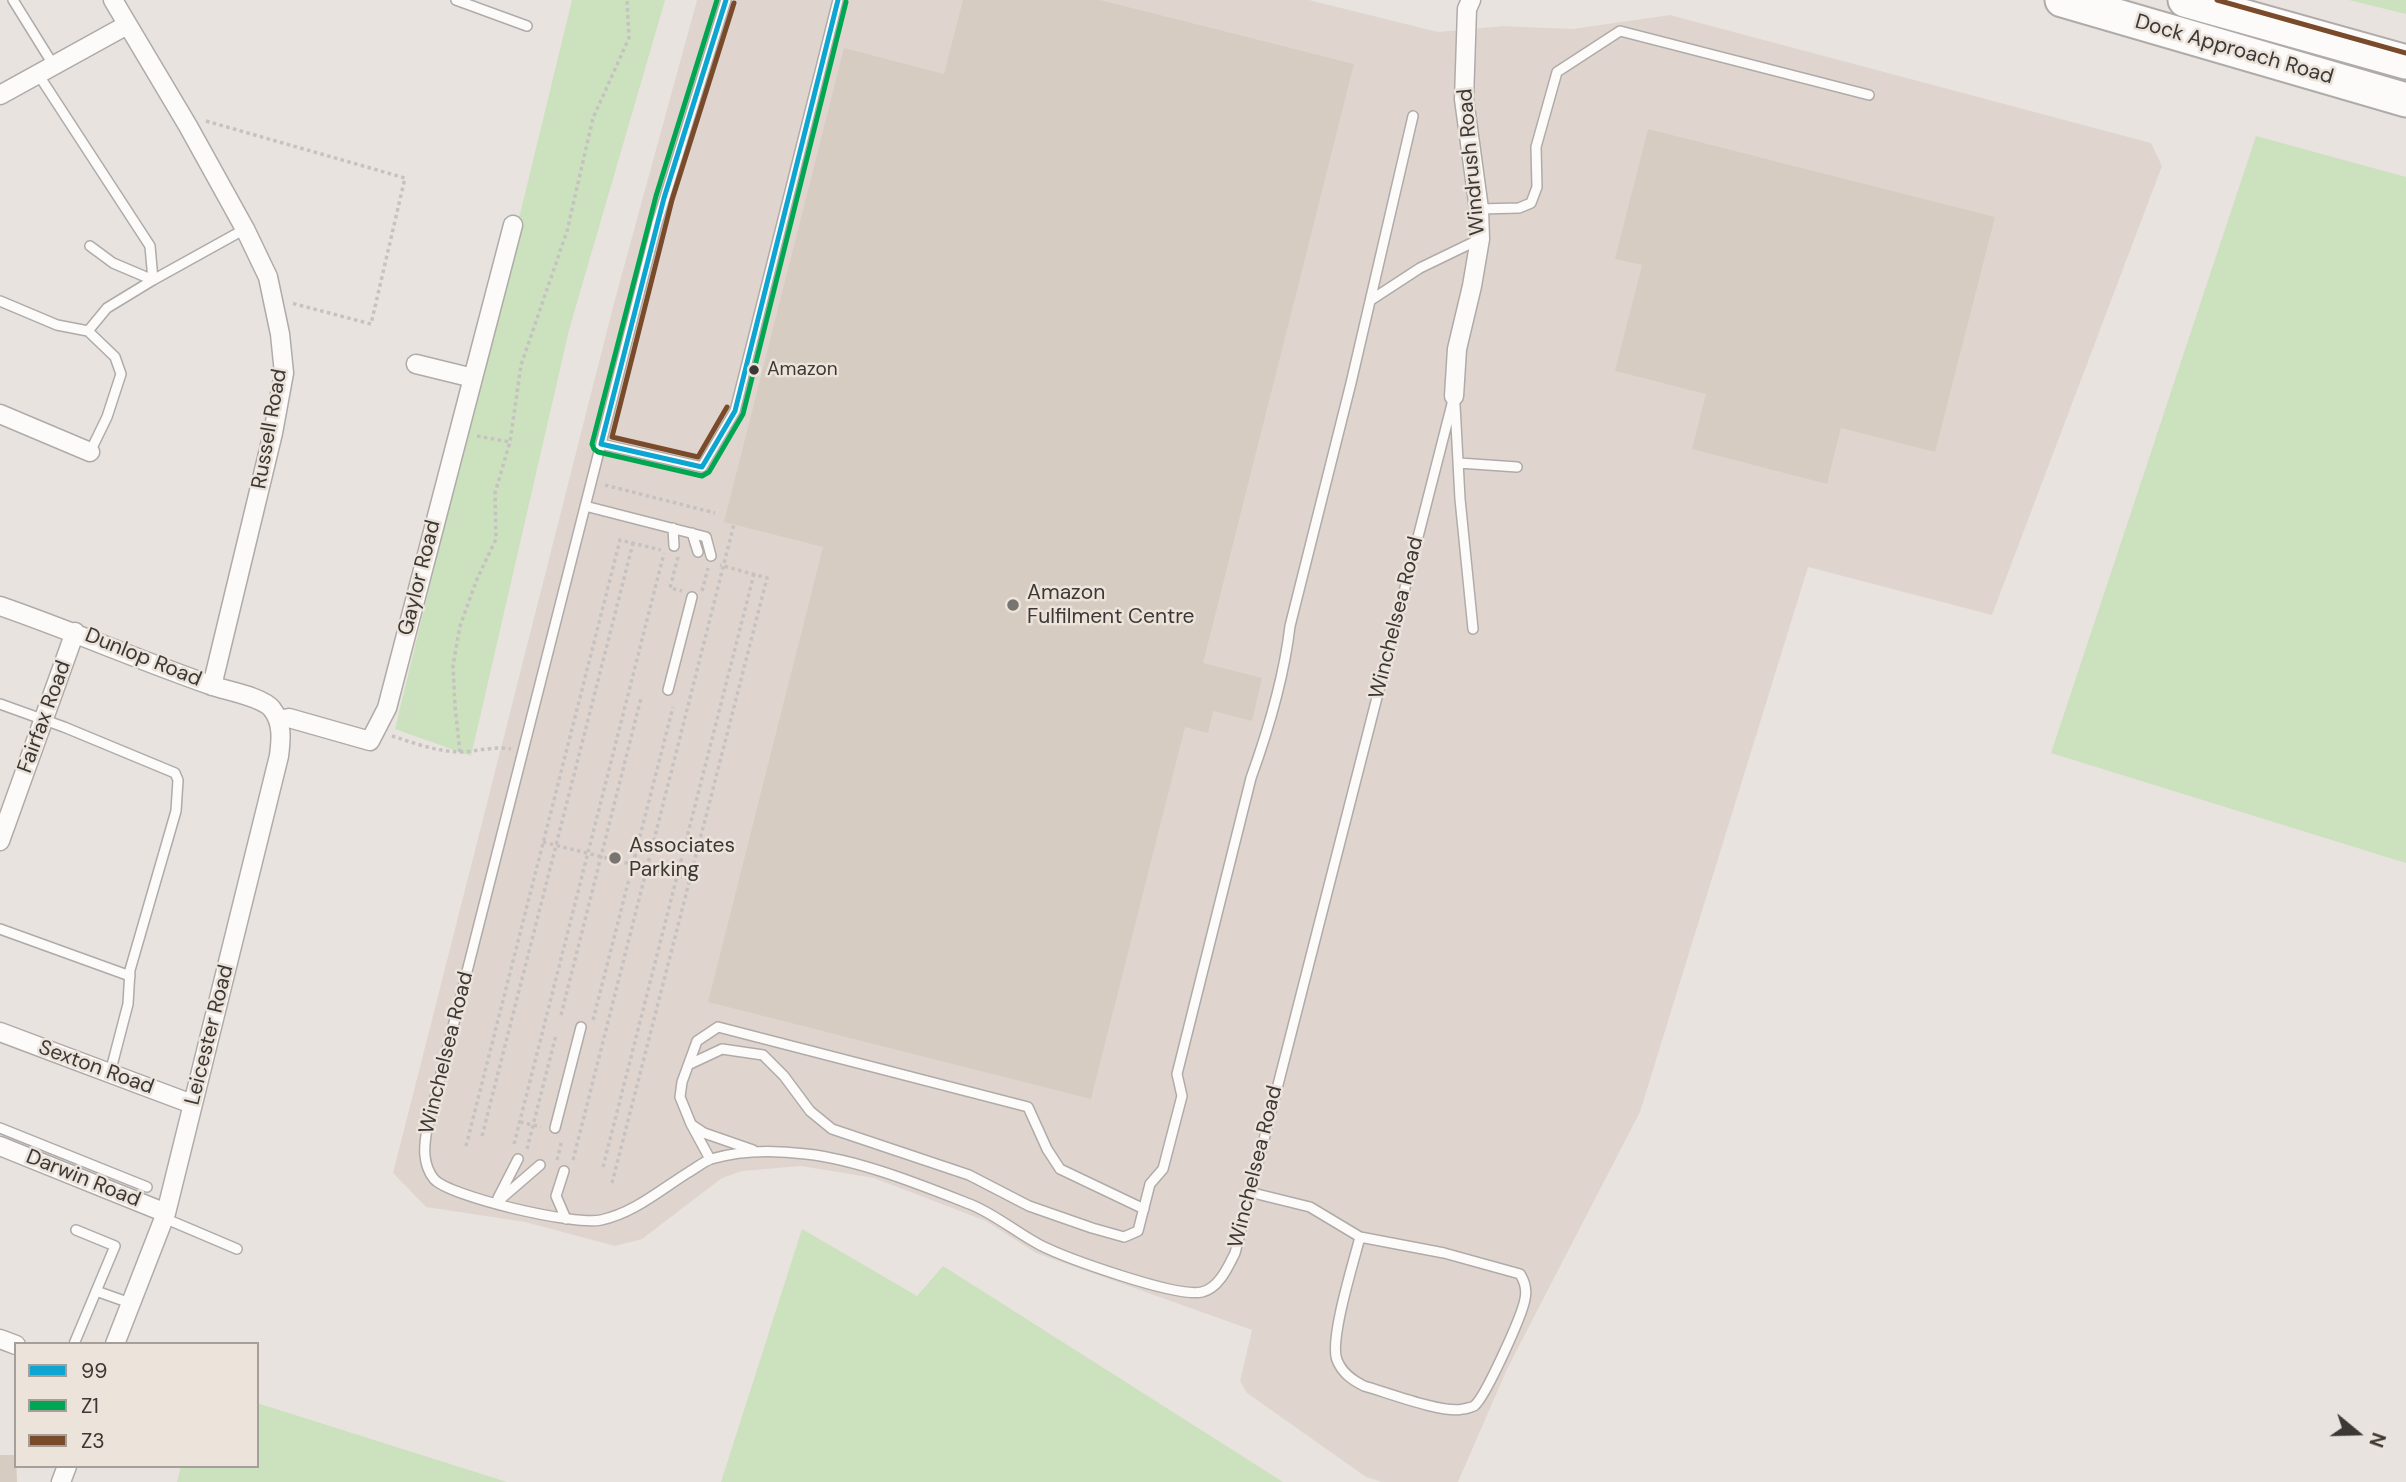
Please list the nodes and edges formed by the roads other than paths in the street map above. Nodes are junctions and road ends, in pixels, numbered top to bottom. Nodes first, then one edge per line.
1 (13, 0) edge
2 (113, 0) edge
3 (456, 0) edge
4 (726, 0) edge
5 (838, 0) edge
6 (2062, 0) edge
7 (2185, 0) edge
8 (1467, 3) edge
9 (127, 25) junction
10 (527, 26) dead end
11 (2406, 62) edge
12 (54, 66) junction
13 (38, 74) junction
14 (0, 95) edge
15 (1869, 95) dead end
16 (2406, 100) edge
17 (1413, 116) dead end
18 (1479, 209) junction
19 (513, 225) dead end
20 (244, 229) junction
21 (1479, 239) junction
22 (90, 246) dead end
23 (153, 280) junction
24 (0, 300) edge
25 (1371, 300) junction
26 (88, 331) junction
27 (416, 364) dead end
28 (473, 378) junction
29 (1454, 396) junction
30 (0, 414) edge
31 (601, 444) junction
32 (90, 452) joint
33 (1459, 463) junction
34 (1517, 467) dead end
35 (585, 506) junction
36 (673, 528) junction
37 (692, 533) junction
38 (676, 550) road end
39 (693, 555) road end
40 (710, 559) road end
41 (694, 596) road end
42 (0, 606) edge
43 (1473, 629) dead end
44 (75, 632) junction
45 (212, 686) junction
46 (667, 690) dead end
47 (0, 704) edge
48 (44, 719) junction
49 (279, 720) junction
50 (5, 810) edge
51 (0, 841) edge
52 (0, 929) edge
53 (130, 976) junction
54 (581, 1027) dead end
55 (0, 1032) edge
56 (690, 1064) junction
57 (110, 1073) junction
58 (192, 1104) junction
59 (691, 1124) junction
60 (0, 1128) edge
61 (555, 1128) dead end
62 (0, 1146) edge
63 (757, 1152) junction
64 (709, 1159) junction
65 (521, 1160) road end
66 (540, 1165) dead end
67 (564, 1171) dead end
68 (122, 1187) junction
69 (147, 1187) dead end
70 (1249, 1192) junction
71 (496, 1203) junction
72 (1144, 1209) junction
73 (165, 1215) junction
74 (566, 1219) junction
75 (76, 1230) dead end
76 (1360, 1237) junction
77 (237, 1248) dead end
78 (96, 1291) junction
79 (130, 1303) junction
80 (75, 1342) edge
81 (116, 1342) edge

1 - 12 lane
2 - 9 street, Russell Road
3 - 10 lane
4 - 31 lane, Winchelsea Road
5 - 31 lane
6 - 16 highway, Dock Approach Road
7 - 11 highway, Dock Approach Road
8 - 18 street, Windrush Road
9 - 12 street
9 - 20 street, Russell Road
12 - 13 street
13 - 14 street
13 - 23 lane
15 - 18 lane
17 - 25 lane
18 - 21 street, Windrush Road
19 - 28 street, Gaylor Road
20 - 23 lane
20 - 45 street, Russell Road
21 - 25 lane
21 - 29 street, Windrush Road
22 - 23 lane
23 - 26 lane
24 - 26 lane
25 - 72 lane
26 - 32 lane
27 - 28 street
28 - 49 street, Gaylor Road
29 - 33 lane
29 - 70 lane, Winchelsea Road
30 - 32 street
31 - 35 lane, Winchelsea Road
33 - 34 lane
33 - 43 lane
35 - 36 lane
35 - 71 lane, Winchelsea Road
36 - 37 lane
36 - 38 lane
37 - 39 lane
37 - 40 lane
41 - 46 lane
42 - 44 street, Dunlop Road
44 - 45 street, Dunlop Road
44 - 48 street, Fairfax Road
45 - 49 street, Dunlop Road
47 - 48 lane
48 - 50 street, Fairfax Road
48 - 53 lane
49 - 58 street, Leicester Road
50 - 51 street, Fairfax Road
52 - 53 lane
53 - 57 lane
54 - 61 lane
55 - 57 street, Sexton Road
56 - 59 lane
56 - 72 lane
56 - 72 lane
57 - 58 street, Sexton Road
58 - 73 street, Leicester Road
59 - 63 lane
59 - 64 lane
60 - 68 lane
62 - 68 street, Darwin Road
63 - 64 lane, Winchelsea Road
63 - 70 lane, Winchelsea Road
64 - 74 lane, Winchelsea Road
65 - 71 lane
66 - 71 lane
67 - 74 lane
68 - 69 lane
68 - 73 street, Darwin Road
70 - 76 lane
71 - 74 lane, Winchelsea Road
73 - 77 lane
73 - 79 street, Leicester Road
75 - 78 lane
76 - 76 lane
78 - 79 lane
78 - 80 lane
79 - 81 street, Leicester Road

